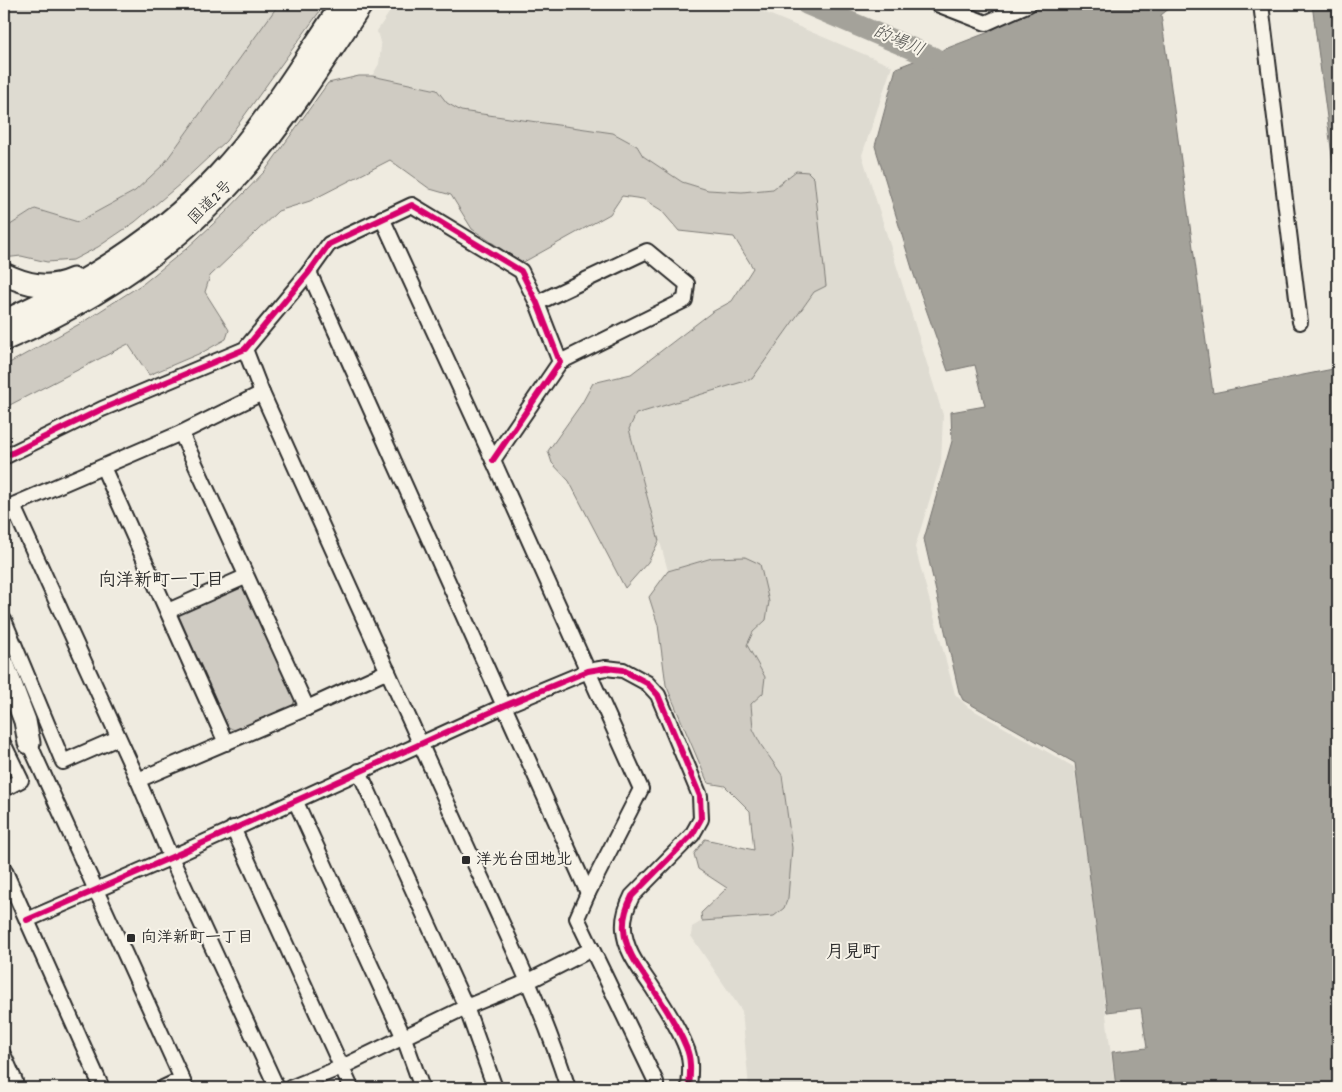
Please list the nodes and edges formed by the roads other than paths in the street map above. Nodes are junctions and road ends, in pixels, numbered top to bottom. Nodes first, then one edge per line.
1 (342, 4) edge
2 (362, 4) edge
3 (937, 4) edge
4 (1029, 4) edge
5 (1261, 4) edge
6 (322, 49) junction
7 (199, 195) junction
8 (382, 218) junction
9 (309, 272) junction
10 (4, 274) edge
11 (83, 300) junction
12 (537, 303) junction
13 (4, 321) edge
14 (1300, 322) dead end
15 (4, 340) edge
16 (4, 345) edge
17 (245, 349) junction
18 (560, 362) junction
19 (262, 393) junction
20 (181, 433) junction
21 (4, 457) edge
22 (493, 460) junction
23 (103, 467) junction
24 (8, 507) edge
25 (245, 577) junction
26 (168, 611) junction
27 (4, 620) edge
28 (4, 666) edge
29 (388, 671) junction
30 (588, 671) junction
31 (4, 685) edge
32 (4, 698) edge
33 (504, 706) junction
34 (307, 708) junction
35 (118, 738) junction
36 (29, 743) junction
37 (226, 743) junction
38 (421, 744) junction
39 (4, 746) edge
40 (359, 771) junction
41 (138, 780) junction
42 (4, 789) edge
43 (296, 800) junction
44 (233, 828) junction
45 (172, 857) junction
46 (4, 869) edge
47 (96, 889) junction
48 (588, 893) junction
49 (27, 920) junction
50 (592, 949) junction
51 (527, 982) junction
52 (466, 1007) junction
53 (404, 1038) junction
54 (4, 1056) edge
55 (342, 1067) junction
56 (184, 1084) edge
57 (14, 1088) edge
58 (102, 1088) edge
59 (163, 1088) edge
60 (277, 1088) edge
61 (290, 1088) edge
62 (351, 1088) edge
63 (422, 1088) edge
64 (495, 1088) edge
65 (568, 1088) edge
66 (656, 1088) edge
67 (690, 1088) edge

1 - 6 highway, 国道2号
2 - 6 highway, 国道2号
3 - 4 street
5 - 14 street
6 - 7 highway, 国道2号
6 - 11 highway, 国道2号
7 - 10 highway
7 - 13 highway, 国道2号
8 - 9 street
8 - 12 street
8 - 22 street
9 - 17 street
9 - 33 street
11 - 15 highway, 国道2号
11 - 16 highway
12 - 18 street
12 - 18 street
17 - 19 street
17 - 21 street
18 - 22 street
19 - 20 street
19 - 29 street
20 - 23 street
20 - 25 street
22 - 30 street
23 - 24 street
23 - 26 street
24 - 35 street
25 - 26 street
25 - 34 street
26 - 37 street
27 - 35 street
28 - 36 highway
29 - 34 street
29 - 38 street
30 - 33 street
30 - 48 street
30 - 67 street
31 - 36 highway
32 - 36 highway
33 - 38 street
33 - 48 street
34 - 37 street
35 - 41 street
36 - 47 street
37 - 41 street
38 - 40 street
38 - 51 street
39 - 42 street
40 - 43 street
40 - 52 street
41 - 45 street
43 - 44 street
43 - 53 street
44 - 45 street
44 - 55 street
45 - 47 street
45 - 60 street
46 - 49 street
47 - 49 street
47 - 56 street
48 - 50 street
49 - 58 street
50 - 51 street
50 - 66 street
51 - 52 street
51 - 65 street
52 - 53 street
52 - 64 street
53 - 55 street
53 - 63 street
54 - 57 street
55 - 61 street
55 - 62 street
56 - 59 street

